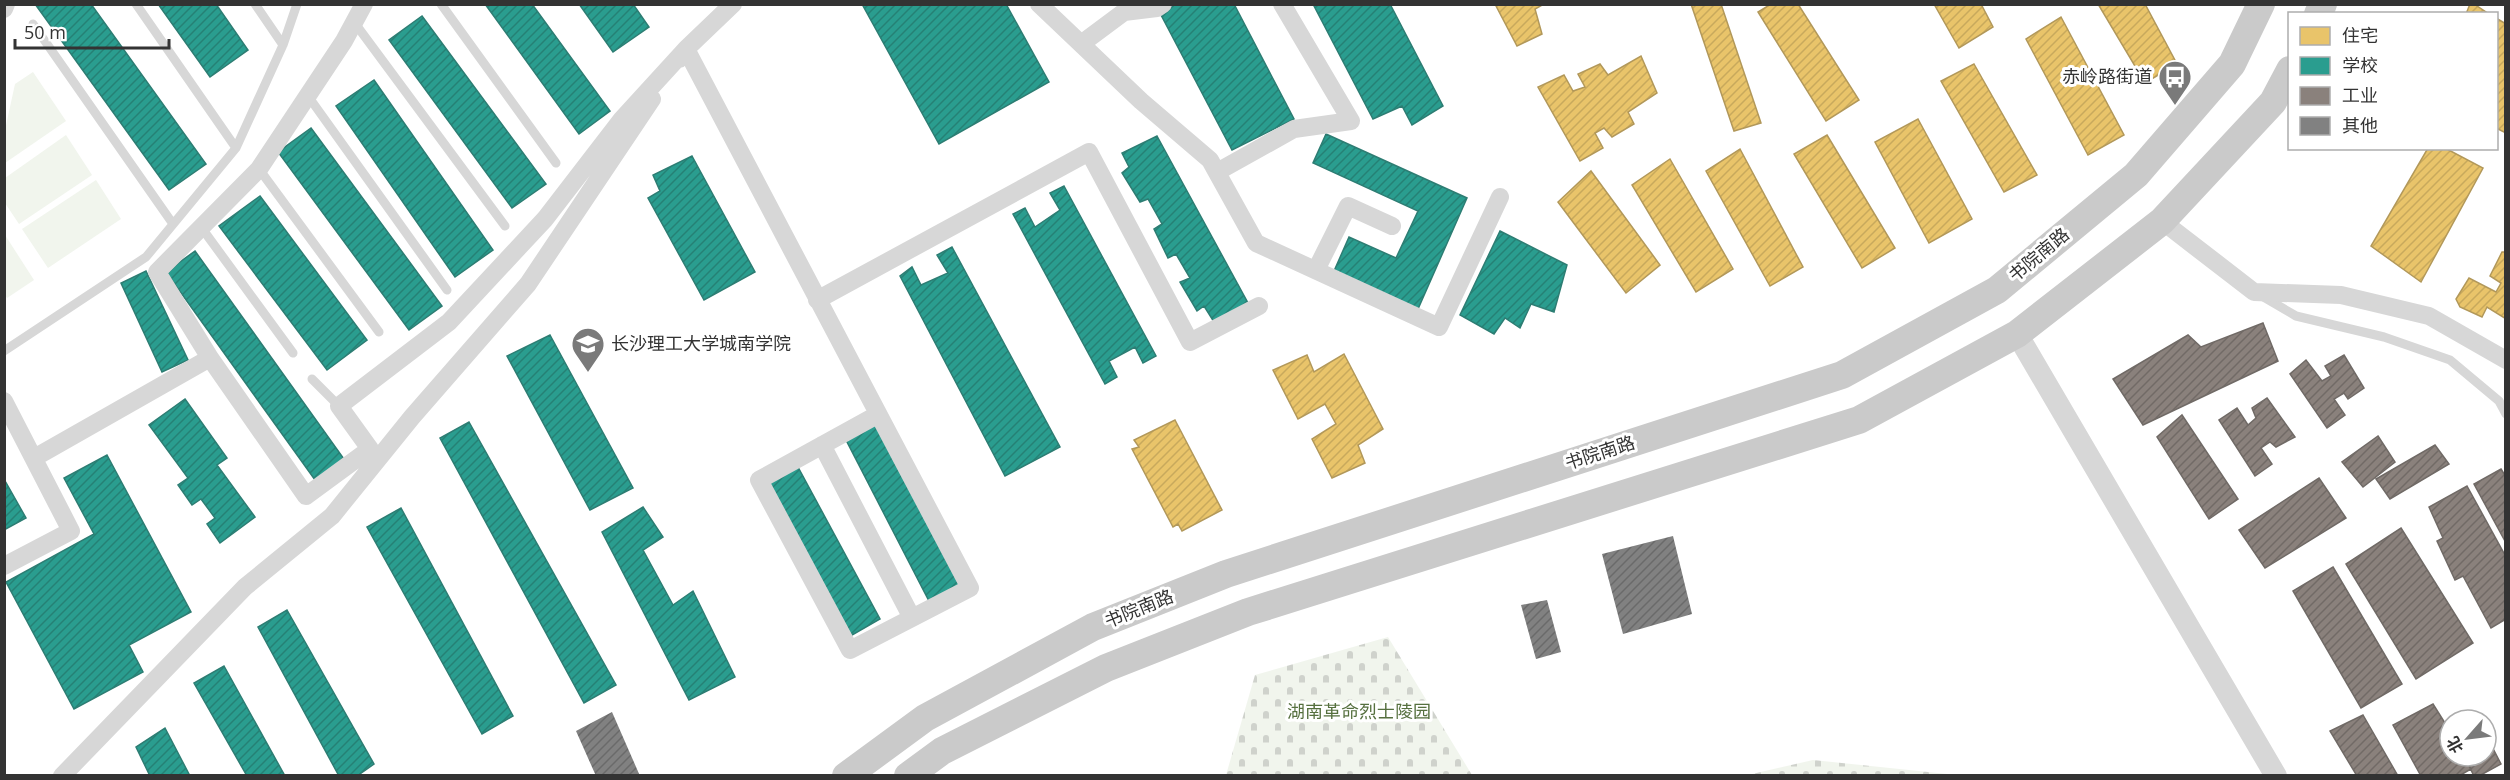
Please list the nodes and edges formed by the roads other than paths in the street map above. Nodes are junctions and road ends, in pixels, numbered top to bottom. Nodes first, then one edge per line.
1 (6, 4) edge
2 (136, 4) edge
3 (255, 4) edge
4 (297, 4) edge
5 (364, 4) edge
6 (441, 4) edge
7 (733, 4) edge
8 (1039, 4) edge
9 (1162, 4) edge
10 (1282, 4) edge
11 (2261, 4) edge
12 (4, 9) edge
13 (354, 22) junction
14 (33, 24) dead end
15 (1081, 44) junction
16 (283, 45) junction
17 (686, 49) junction
18 (2288, 72) edge
19 (308, 96) junction
20 (236, 147) junction
21 (556, 163) dead end
22 (259, 169) junction
23 (1216, 172) junction
24 (1500, 197) dead end
25 (2162, 221) junction
26 (173, 224) junction
27 (505, 226) dead end
28 (1392, 226) dead end
29 (201, 227) junction
30 (1316, 270) junction
31 (447, 290) dead end
32 (2254, 292) junction
33 (817, 300) junction
34 (1259, 306) dead end
35 (379, 333) dead end
36 (2017, 334) junction
37 (4, 351) edge
38 (293, 353) dead end
39 (210, 358) junction
40 (2505, 360) edge
41 (312, 379) dead end
42 (4, 401) edge
43 (339, 406) junction
44 (2505, 414) edge
45 (877, 415) junction
46 (822, 445) junction
47 (34, 458) junction
48 (4, 566) edge
49 (912, 618) junction
50 (62, 776) edge
51 (846, 776) edge
52 (908, 776) edge
53 (2276, 776) edge

1 - 12 street
2 - 20 lane
3 - 16 lane
4 - 16 lane
5 - 13 street
6 - 21 lane
7 - 17 street
8 - 15 street
9 - 15 street
10 - 23 street
11 - 51 main road, 书院南路
13 - 19 street
13 - 27 lane
14 - 26 lane
15 - 23 street
16 - 20 lane
17 - 33 street
17 - 43 street
17 - 50 street
18 - 25 main road
19 - 22 street
19 - 31 lane
20 - 26 lane
22 - 29 street
22 - 35 lane
23 - 30 street
24 - 30 street
25 - 32 street
25 - 36 main road
26 - 37 lane
28 - 30 street
29 - 38 lane
29 - 39 street
32 - 40 street
32 - 44 lane
33 - 34 street
33 - 45 street
36 - 52 main road
36 - 53 street
39 - 43 street
39 - 47 street
41 - 43 lane
42 - 47 street
45 - 46 street
45 - 49 street
46 - 49 street
46 - 49 street
47 - 48 street

